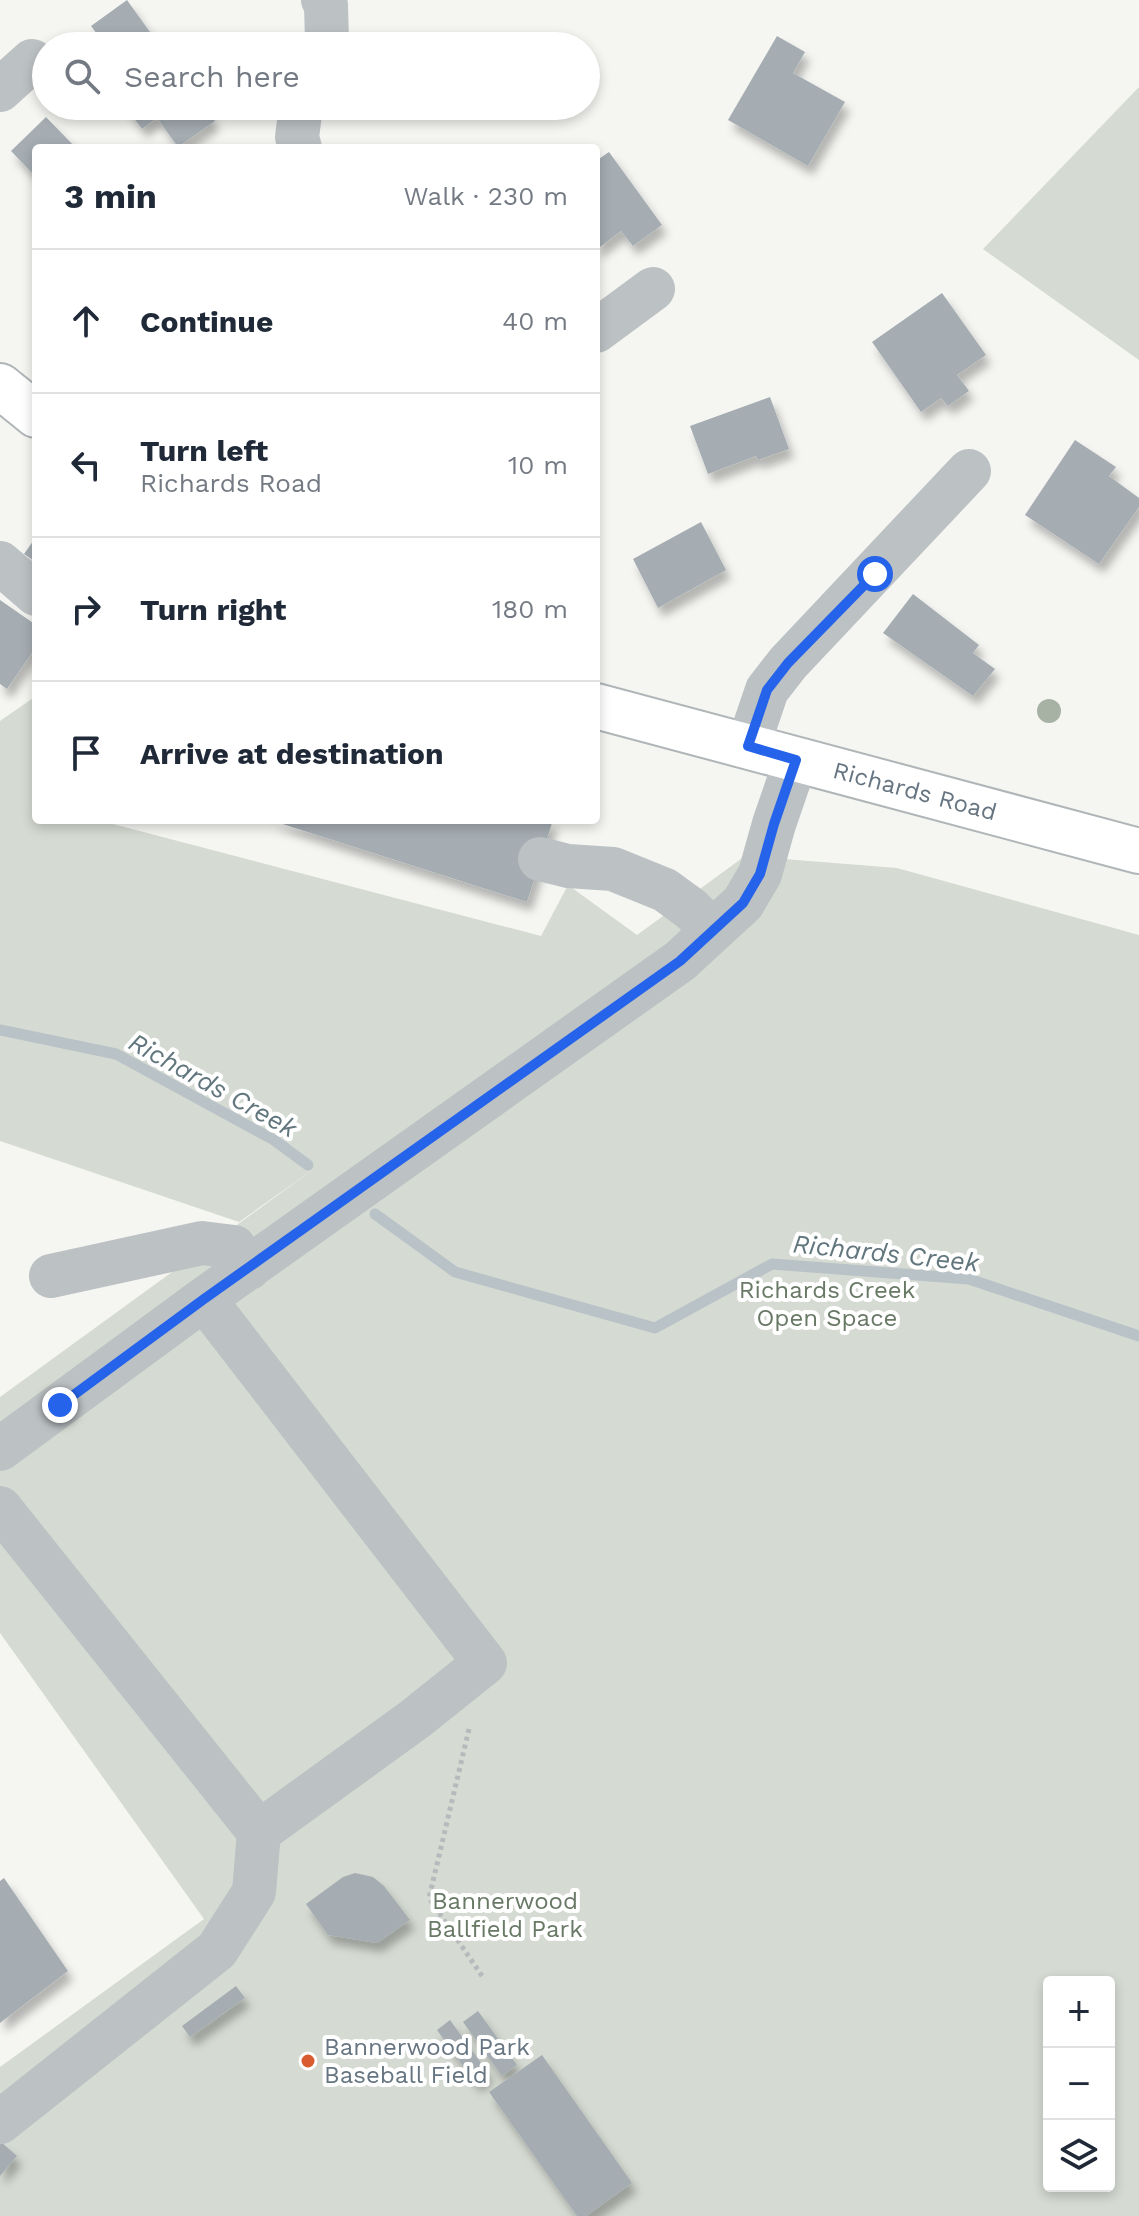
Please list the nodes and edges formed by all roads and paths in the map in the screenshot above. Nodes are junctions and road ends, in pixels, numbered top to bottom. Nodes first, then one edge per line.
1 (323, 0) edge
2 (327, 32) edge
3 (299, 120) edge
4 (299, 144) edge
5 (653, 289) dead end
6 (600, 328) edge
7 (969, 471) dead end
8 (0, 563) edge
9 (32, 591) edge
10 (600, 707) edge
11 (748, 746) junction
12 (796, 760) junction
13 (1139, 851) edge
14 (540, 859) dead end
15 (712, 930) junction
16 (249, 1268) junction
17 (51, 1276) dead end
18 (204, 1299) junction
19 (0, 1449) edge
20 (0, 1508) edge
21 (449, 1692) junction
22 (259, 1832) junction
23 (477, 1899) dead end
24 (438, 1911) junction
25 (482, 1976) dead end
26 (0, 2122) edge

1 - 2 street
3 - 4 street
5 - 6 street
7 - 11 street
8 - 9 street
10 - 11 main road, Richards Road
11 - 12 main road, Richards Road
12 - 13 main road, Richards Road
12 - 15 street
14 - 15 street
15 - 16 street
16 - 17 street
16 - 18 street
18 - 19 street
18 - 21 street
20 - 22 street
21 - 22 street
21 - 24 path
22 - 26 street
23 - 24 path
24 - 25 path

